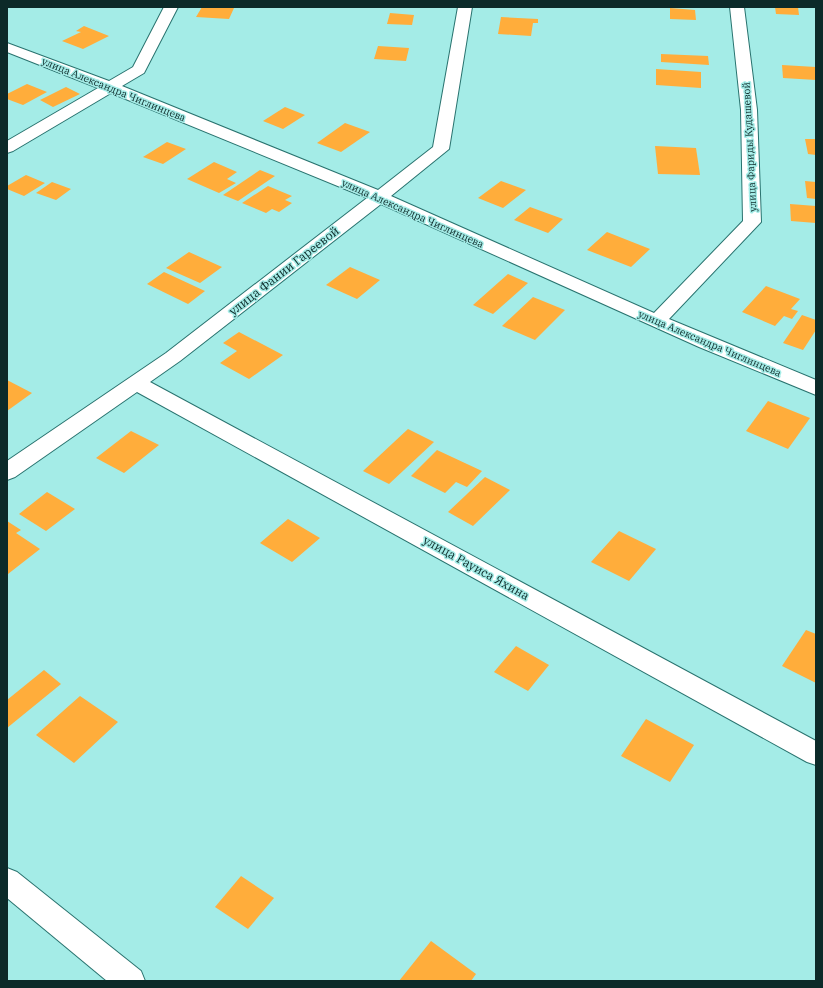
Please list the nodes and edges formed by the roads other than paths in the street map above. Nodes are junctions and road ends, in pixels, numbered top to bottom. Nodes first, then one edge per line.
1 (171, 7) edge
2 (465, 7) edge
3 (737, 7) edge
4 (7, 47) edge
5 (111, 87) junction
6 (7, 148) edge
7 (380, 197) junction
8 (657, 321) junction
9 (136, 383) junction
10 (816, 388) edge
11 (7, 472) edge
12 (816, 754) edge
13 (7, 881) edge
14 (130, 981) edge

1 - 5 street
2 - 7 street, улица Фании Гареевой
3 - 8 street, улица Фариды Кудашевой
4 - 5 street, улица Александра Чиглинцева
5 - 6 street
5 - 7 street, улица Александра Чиглинцева
7 - 8 street, улица Александра Чиглинцева
7 - 9 street, улица Фании Гареевой
8 - 10 street, улица Александра Чиглинцева
9 - 11 street, улица Фании Гареевой
9 - 12 street, улица Рауиса Яхина
13 - 14 street

